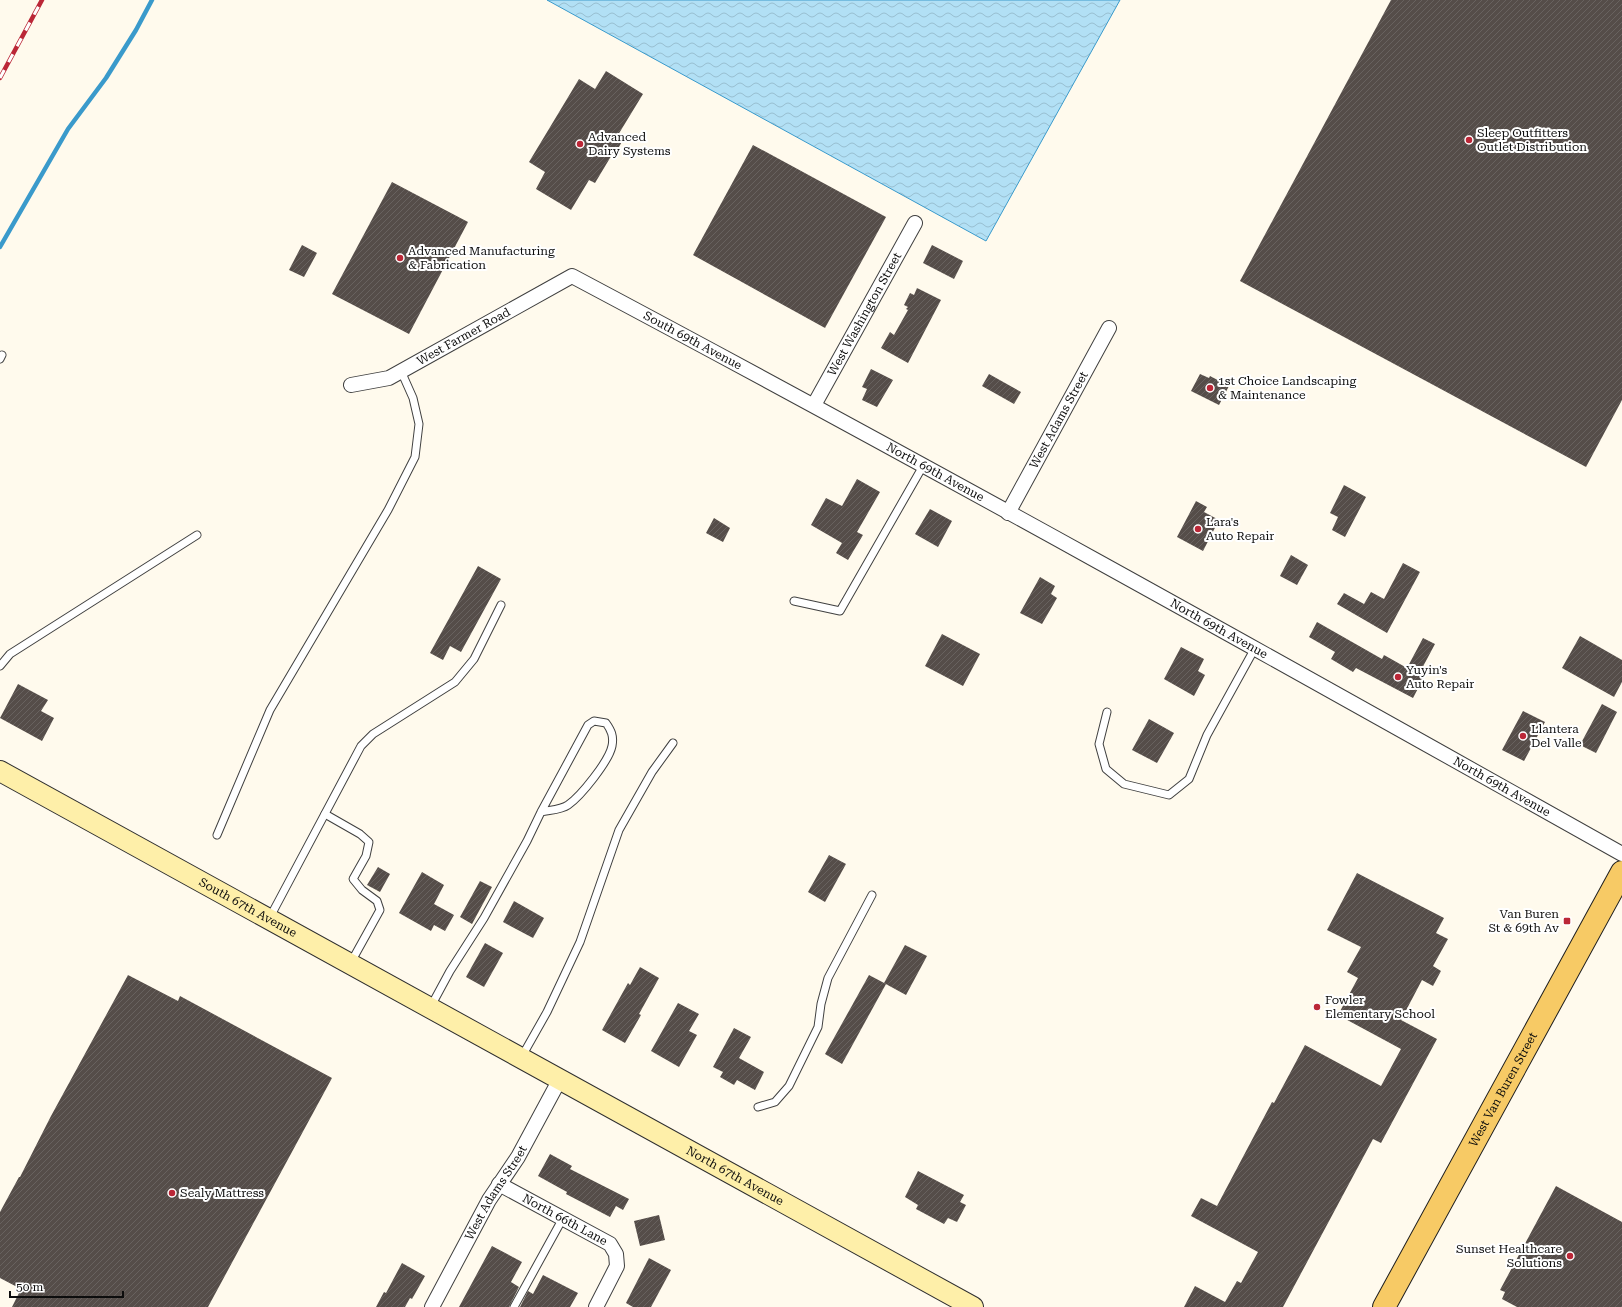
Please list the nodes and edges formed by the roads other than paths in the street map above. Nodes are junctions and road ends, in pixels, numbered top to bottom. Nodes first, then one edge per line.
1 (915, 223) dead end
2 (572, 276) joint
3 (1109, 328) dead end
4 (401, 371) junction
5 (352, 385) dead end
6 (814, 405) junction
7 (923, 466) junction
8 (1008, 513) junction
9 (197, 535) dead end
10 (794, 601) dead end
11 (501, 605) dead end
12 (1255, 648) junction
13 (0, 666) edge
14 (1108, 712) dead end
15 (673, 743) dead end
16 (0, 771) edge
17 (541, 812) junction
18 (325, 814) junction
19 (217, 835) dead end
20 (1622, 854) edge
21 (1622, 872) edge
22 (872, 895) dead end
23 (269, 919) junction
24 (350, 964) junction
25 (430, 1008) junction
26 (496, 1044) joint
27 (521, 1058) junction
28 (560, 1079) junction
29 (758, 1107) dead end
30 (499, 1184) junction
31 (563, 1218) junction
32 (432, 1307) edge
33 (514, 1307) edge
34 (596, 1307) edge
35 (973, 1307) edge
36 (1384, 1307) edge

1 - 6 street, West Washington Street
2 - 4 street, West Farmer Road
2 - 6 street, South 69th Avenue
3 - 8 street, West Adams Street
4 - 5 street, West Farmer Road
4 - 19 lane
6 - 7 street, North 69th Avenue
7 - 8 street, North 69th Avenue
7 - 10 lane
8 - 12 street, North 69th Avenue
9 - 13 lane
11 - 18 lane
12 - 14 lane
12 - 20 street, North 69th Avenue
15 - 27 lane
16 - 23 main road, South 67th Avenue
17 - 17 lane
17 - 25 lane
18 - 23 lane
18 - 24 lane
21 - 36 main road, West Van Buren Street
22 - 29 lane
23 - 24 main road, South 67th Avenue
24 - 25 main road, South 67th Avenue
25 - 26 main road, South 67th Avenue
26 - 27 main road, North 67th Avenue
27 - 28 main road, North 67th Avenue
28 - 30 street, West Adams Street
28 - 35 main road, North 67th Avenue
30 - 31 street, North 66th Lane
30 - 32 street, West Adams Street
31 - 33 lane
31 - 34 street, North 66th Lane

